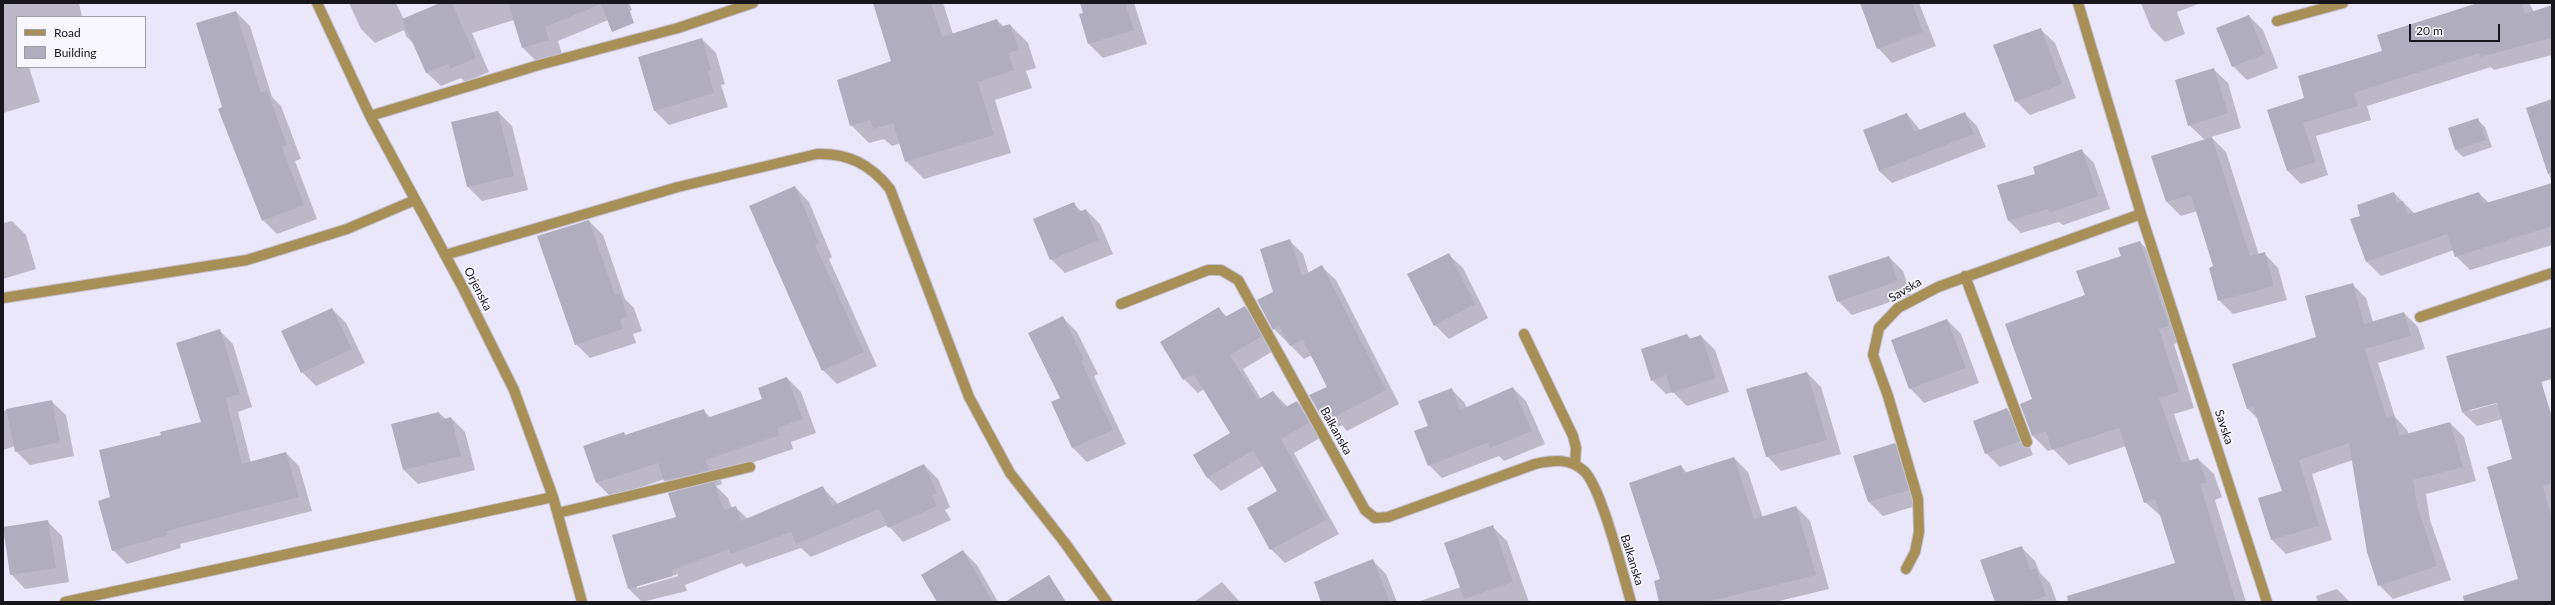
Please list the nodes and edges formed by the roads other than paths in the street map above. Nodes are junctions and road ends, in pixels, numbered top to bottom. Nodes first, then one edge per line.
1 (317, 3) edge
2 (753, 3) edge
3 (2078, 3) edge
4 (2343, 3) edge
5 (2277, 21) dead end
6 (370, 116) junction
7 (415, 200) junction
8 (2141, 214) junction
9 (445, 255) junction
10 (2552, 273) edge
11 (1965, 276) junction
12 (3, 298) edge
13 (1120, 304) dead end
14 (2420, 317) dead end
15 (1524, 334) dead end
16 (2027, 442) dead end
17 (1575, 464) junction
18 (750, 467) dead end
19 (553, 497) junction
20 (558, 513) junction
21 (1906, 569) dead end
22 (65, 602) edge
23 (582, 602) edge
24 (1107, 602) edge
25 (1631, 602) edge
26 (2267, 602) edge

1 - 6 street, Orjenska
2 - 6 street
3 - 8 street, Savska
4 - 5 street
6 - 7 street, Orjenska
7 - 9 street, Orjenska
7 - 12 street
8 - 11 street, Savska
8 - 26 street, Savska
9 - 19 street, Orjenska
9 - 24 street
10 - 14 street
11 - 16 street
11 - 21 street, Savska
13 - 17 street, Balkanska
15 - 17 street
17 - 25 street, Balkanska
18 - 20 street
19 - 20 street, Orjenska
19 - 22 street
20 - 23 street, Orjenska

